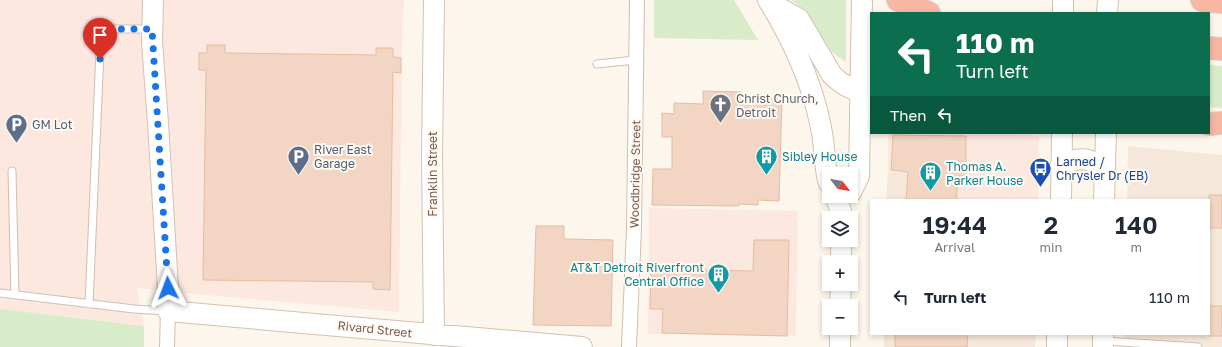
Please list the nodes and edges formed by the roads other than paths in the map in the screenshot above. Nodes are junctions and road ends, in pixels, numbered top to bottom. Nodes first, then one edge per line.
1 (153, 0) edge
2 (434, 0) edge
3 (637, 0) edge
4 (898, 0) edge
5 (1063, 0) edge
6 (1108, 0) edge
7 (1202, 0) edge
8 (769, 1) edge
9 (862, 1) edge
10 (1222, 2) edge
11 (927, 12) edge
12 (1063, 12) edge
13 (1107, 12) edge
14 (152, 29) junction
15 (1210, 48) edge
16 (1222, 49) edge
17 (636, 60) junction
18 (598, 64) dead end
19 (866, 93) edge
20 (1222, 123) edge
21 (1210, 124) edge
22 (1210, 130) edge
23 (1222, 132) edge
24 (1062, 134) edge
25 (1106, 134) edge
26 (1061, 164) junction
27 (825, 167) edge
28 (1105, 168) junction
29 (12, 171) dead end
30 (858, 178) edge
31 (1061, 199) edge
32 (1104, 199) edge
33 (0, 293) edge
34 (16, 295) junction
35 (89, 304) junction
36 (168, 311) junction
37 (840, 335) edge
38 (1057, 335) edge
39 (436, 341) edge
40 (1103, 341) edge
41 (167, 347) edge
42 (582, 347) edge
43 (629, 347) edge
44 (840, 347) edge
45 (1057, 347) edge
46 (1198, 347) edge

1 - 14 street
2 - 39 street, Franklin Street
3 - 17 street, Woodbridge Street
4 - 11 highway
5 - 12 street
6 - 13 street
7 - 10 highway
8 - 19 street
8 - 27 street
9 - 19 street
14 - 35 lane
14 - 36 street
15 - 16 highway
17 - 18 lane
17 - 43 street, Woodbridge Street
19 - 30 street
20 - 21 highway
22 - 23 street
24 - 26 street
25 - 28 street
26 - 28 street
26 - 31 street
28 - 32 street
29 - 34 lane
33 - 34 lane
34 - 35 lane
35 - 36 lane
36 - 39 street, Rivard Street
36 - 41 street
37 - 44 street
38 - 45 street
39 - 42 street, Rivard Street
40 - 46 lane

